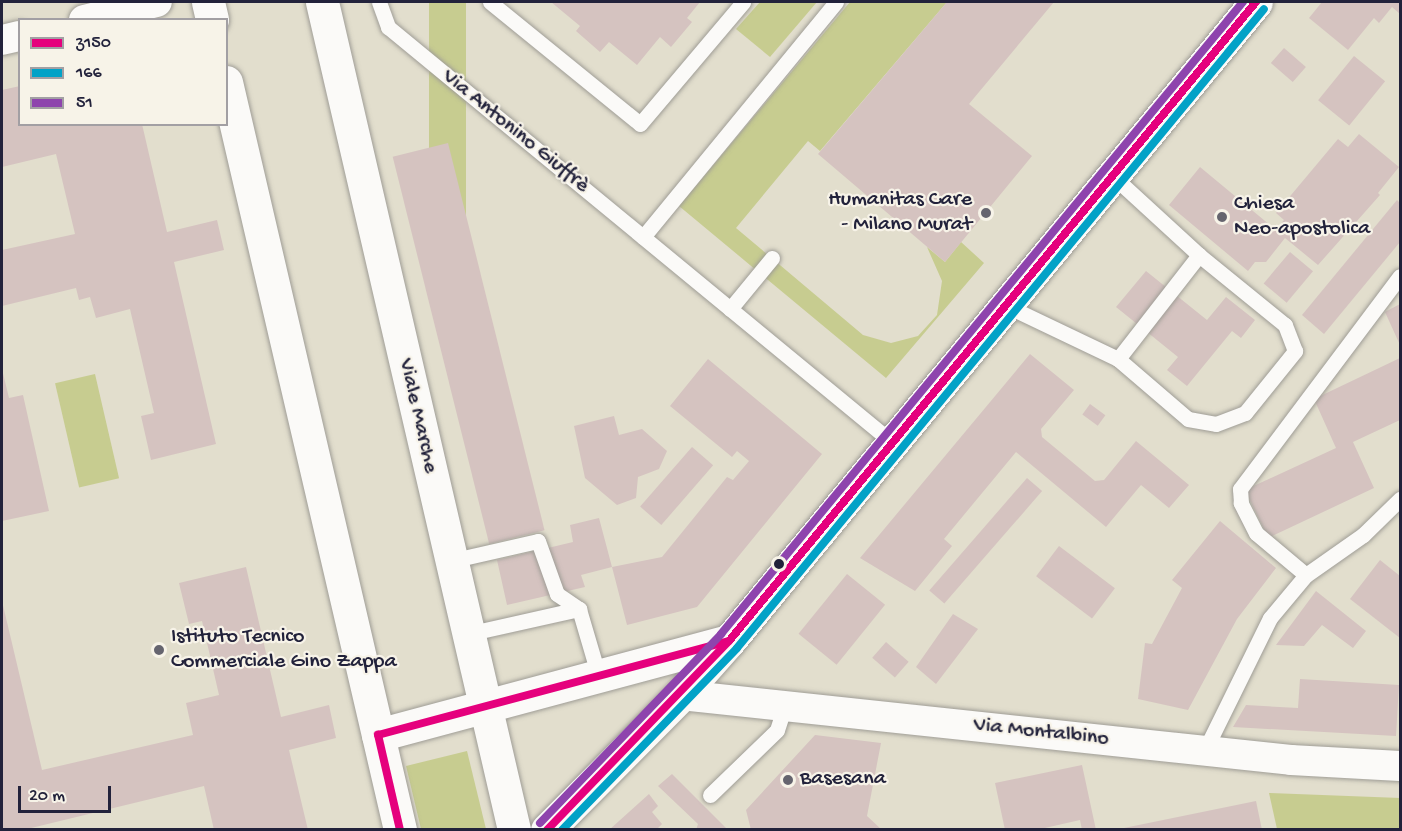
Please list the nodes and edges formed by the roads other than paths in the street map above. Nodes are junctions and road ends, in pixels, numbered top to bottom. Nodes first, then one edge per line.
1 (158, 2) edge
2 (208, 2) edge
3 (322, 2) edge
4 (379, 2) edge
5 (490, 2) edge
6 (743, 2) edge
7 (836, 2) edge
8 (1256, 2) edge
9 (92, 18) edge
10 (212, 18) edge
11 (18, 36) edge
12 (2, 40) edge
13 (228, 91) edge
14 (1113, 177) junction
15 (643, 237) junction
16 (1199, 255) junction
17 (772, 258) dead end
18 (1401, 276) edge
19 (1006, 306) junction
20 (730, 309) junction
21 (1118, 359) junction
22 (893, 444) junction
23 (1401, 499) edge
24 (450, 561) junction
25 (1306, 575) junction
26 (579, 609) junction
27 (467, 634) junction
28 (729, 641) junction
29 (599, 677) junction
30 (681, 695) junction
31 (785, 706) junction
32 (484, 709) junction
33 (378, 735) junction
34 (1205, 750) junction
35 (1401, 766) edge
36 (710, 795) dead end
37 (400, 830) edge
38 (514, 830) edge
39 (548, 830) edge

1 - 9 street
2 - 10 main road
3 - 24 main road, Viale Marche
4 - 15 lane, Via Antonino Giuffrè
5 - 6 lane
7 - 15 lane
8 - 14 main road
11 - 12 street
13 - 33 main road
14 - 16 lane
14 - 19 main road
15 - 20 lane, Via Antonino Giuffrè
16 - 21 lane
16 - 21 lane
17 - 20 lane
18 - 25 lane
19 - 21 lane
19 - 22 main road
20 - 22 lane, Via Antonino Giuffrè
22 - 28 main road
23 - 25 lane
24 - 26 lane
24 - 27 main road, Viale Marche
25 - 34 lane
26 - 27 lane
26 - 29 lane
27 - 32 main road, Viale Marche
28 - 29 main road
28 - 30 main road
29 - 32 main road
30 - 31 street, Via Montalbino
30 - 39 main road
31 - 34 street, Via Montalbino
31 - 36 lane
32 - 33 main road
32 - 38 main road, Viale Marche
33 - 37 main road
34 - 35 street, Via Montalbino

